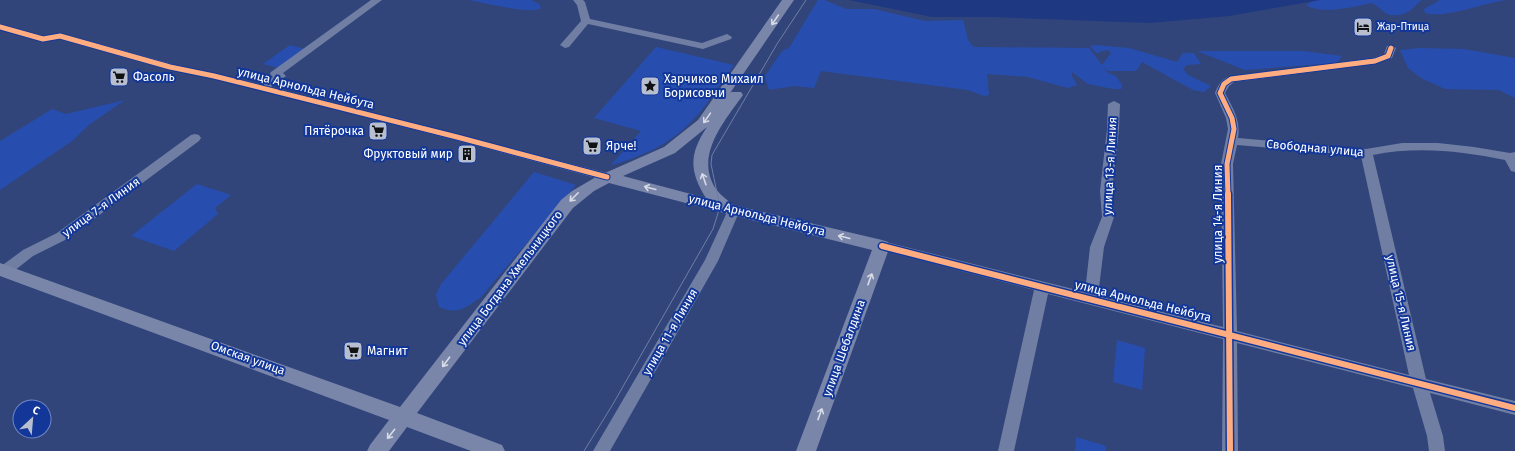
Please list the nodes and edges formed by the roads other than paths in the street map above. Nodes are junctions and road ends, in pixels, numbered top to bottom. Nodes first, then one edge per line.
1 (377, 0) edge
2 (578, 0) edge
3 (788, 0) edge
4 (799, 0) edge
5 (586, 21) junction
6 (0, 27) edge
7 (727, 37) dead end
8 (766, 41) junction
9 (565, 45) dead end
10 (1391, 48) dead end
11 (262, 88) junction
12 (1114, 104) dead end
13 (195, 138) dead end
14 (1232, 141) junction
15 (1366, 154) junction
16 (1513, 156) edge
17 (1515, 168) edge
18 (607, 177) junction
19 (731, 209) junction
20 (882, 246) junction
21 (2, 270) edge
22 (1042, 286) junction
23 (1091, 299) junction
24 (1230, 334) junction
25 (1419, 383) junction
26 (1515, 408) edge
27 (404, 417) junction
28 (377, 451) edge
29 (495, 451) edge
30 (601, 451) edge
31 (806, 451) edge
32 (1006, 451) edge
33 (1230, 451) edge
34 (1437, 451) edge

1 - 11 street
2 - 5 street
3 -> 8 main road
4 - 8 main road
5 - 7 street
5 - 9 street
6 - 11 street, улица Арнольда Нейбута
8 -> 18 main road, улица Богдана Хмельницкого
19 -> 8 main road
10 - 14 street, улица 14-я Линия
11 - 18 street, улица Арнольда Нейбута
12 - 23 street, улица 13-я Линия
13 - 21 street, улица 7-я Линия
14 - 15 street, Свободная улица
14 - 24 street, улица 14-я Линия
15 - 16 street, Свободная улица
15 - 25 street, улица 15-я Линия
16 - 17 street
19 -> 18 main road, улица Арнольда Нейбута
18 -> 27 main road, улица Богдана Хмельницкого
20 -> 19 main road, улица Арнольда Нейбута
19 - 30 street, улица 11-я Линия
20 - 22 street, улица Арнольда Нейбута
31 -> 20 main road, улица Шебалдина
21 - 27 main road, Омская улица
22 - 23 street, улица Арнольда Нейбута
22 - 32 street
23 - 24 street, улица Арнольда Нейбута
24 - 25 street, улица Арнольда Нейбута
24 - 33 street, улица 14-я Линия
25 - 26 street, улица Арнольда Нейбута
25 - 34 street, улица 15-я Линия
27 -> 28 main road, улица Богдана Хмельницкого
27 - 29 main road, Омская улица

